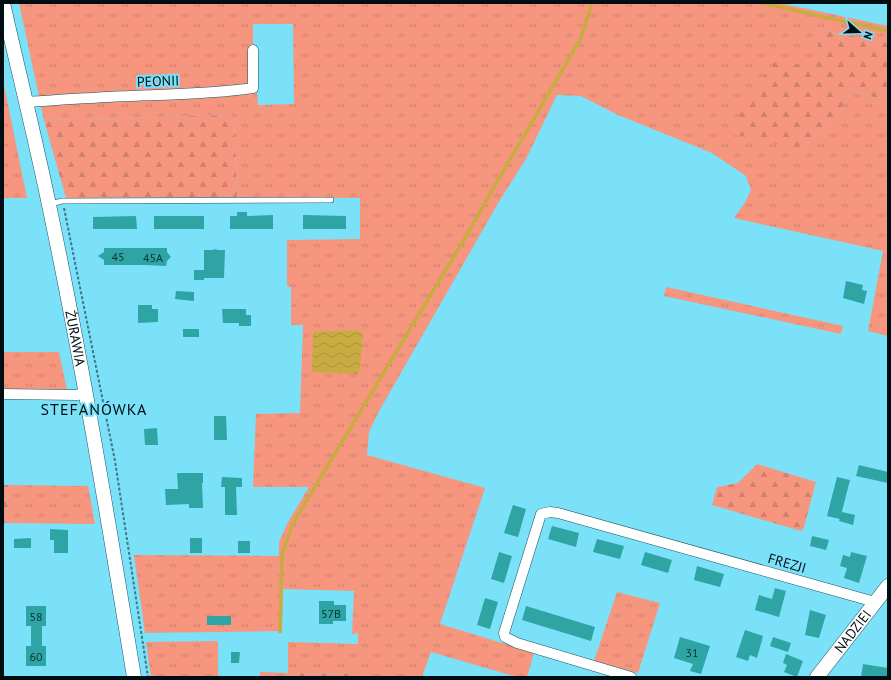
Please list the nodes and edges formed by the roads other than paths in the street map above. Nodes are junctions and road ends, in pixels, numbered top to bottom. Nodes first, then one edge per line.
1 (3, 3) edge
2 (253, 50) dead end
3 (26, 102) junction
4 (331, 200) dead end
5 (49, 204) junction
6 (86, 393) junction
7 (3, 394) edge
8 (888, 586) edge
9 (875, 602) junction
10 (134, 677) edge
11 (631, 677) edge
12 (817, 677) edge

1 - 3 main road, ŻURAWIA
2 - 3 street, PEONII
3 - 5 main road, ŻURAWIA
4 - 5 lane
5 - 6 main road, ŻURAWIA
6 - 7 street
6 - 10 main road, ŻURAWIA
8 - 9 main road, NADZIEI
9 - 11 street, FREZJI
9 - 12 main road, NADZIEI

